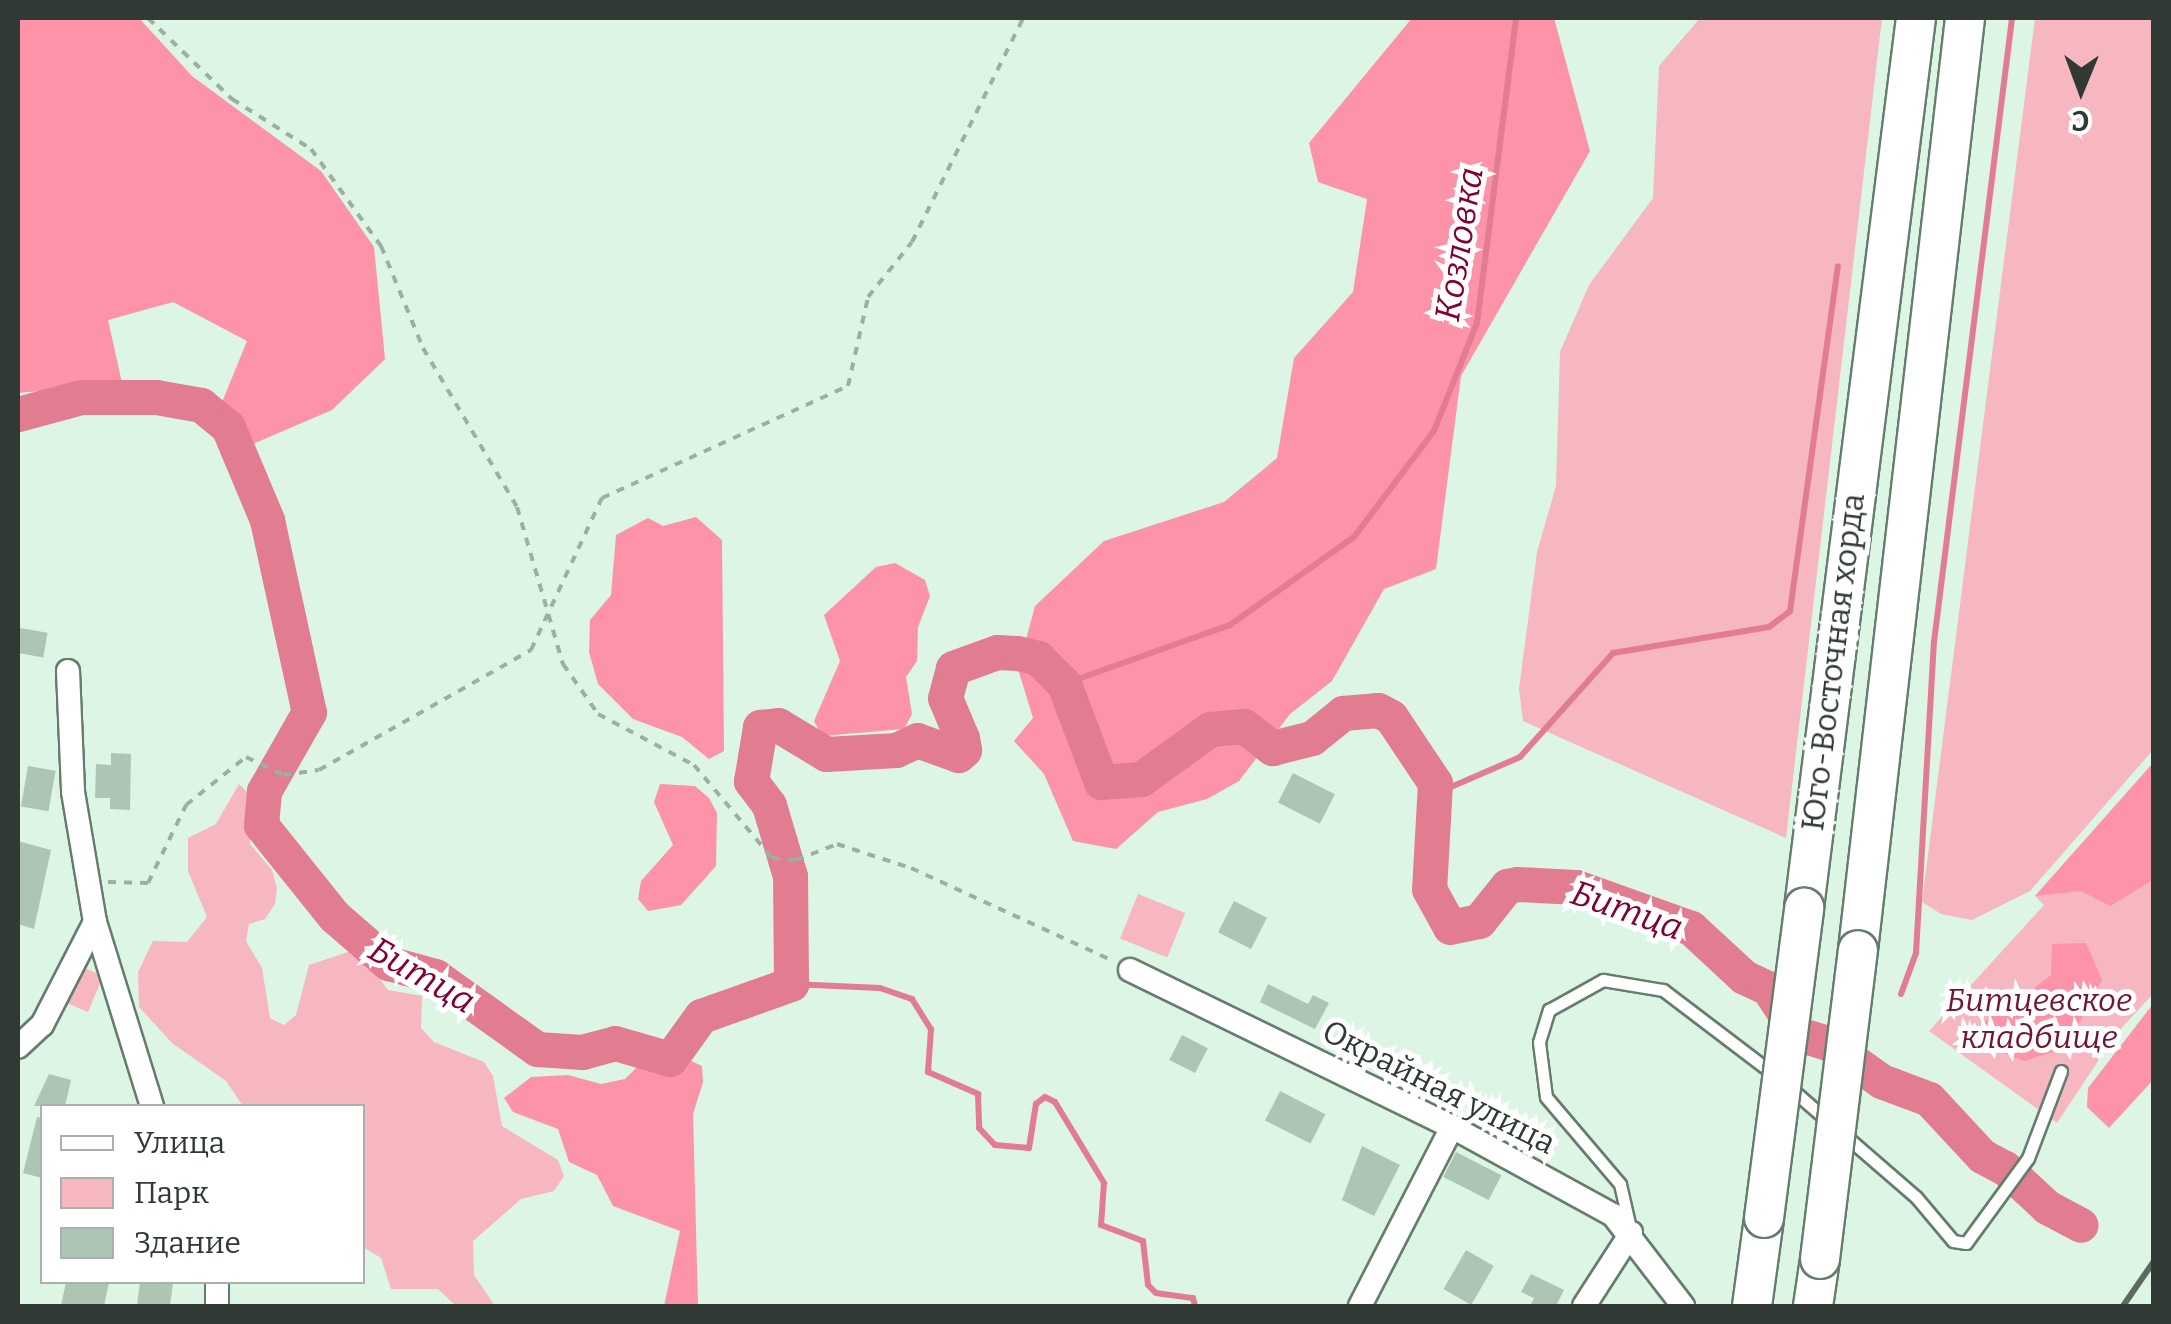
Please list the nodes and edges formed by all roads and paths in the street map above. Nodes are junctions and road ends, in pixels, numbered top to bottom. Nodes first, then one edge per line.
1 (148, 18) edge
2 (1022, 18) edge
3 (1916, 18) edge
4 (1965, 18) edge
5 (549, 618) junction
6 (68, 671) dead end
7 (87, 881) junction
8 (95, 922) junction
9 (1130, 970) joint
10 (18, 1047) edge
11 (2061, 1072) dead end
12 (151, 1104) edge
13 (1452, 1127) junction
14 (1631, 1232) junction
15 (1360, 1306) edge
16 (1584, 1306) edge
17 (1683, 1306) edge
18 (1752, 1306) edge
19 (1813, 1306) edge

1 - 5 path
2 - 5 path
3 - 18 main road, Юго-Восточная хорда, bridge
4 - 19 main road, Юго-Восточная хорда, bridge
5 - 7 path
5 - 9 path
6 - 7 street
7 - 8 street
8 - 10 street
8 - 12 street
9 - 13 street, Окрайная улица
11 - 14 lane
13 - 14 street, Окрайная улица
13 - 15 street
14 - 16 street
14 - 17 street, Окрайная улица

